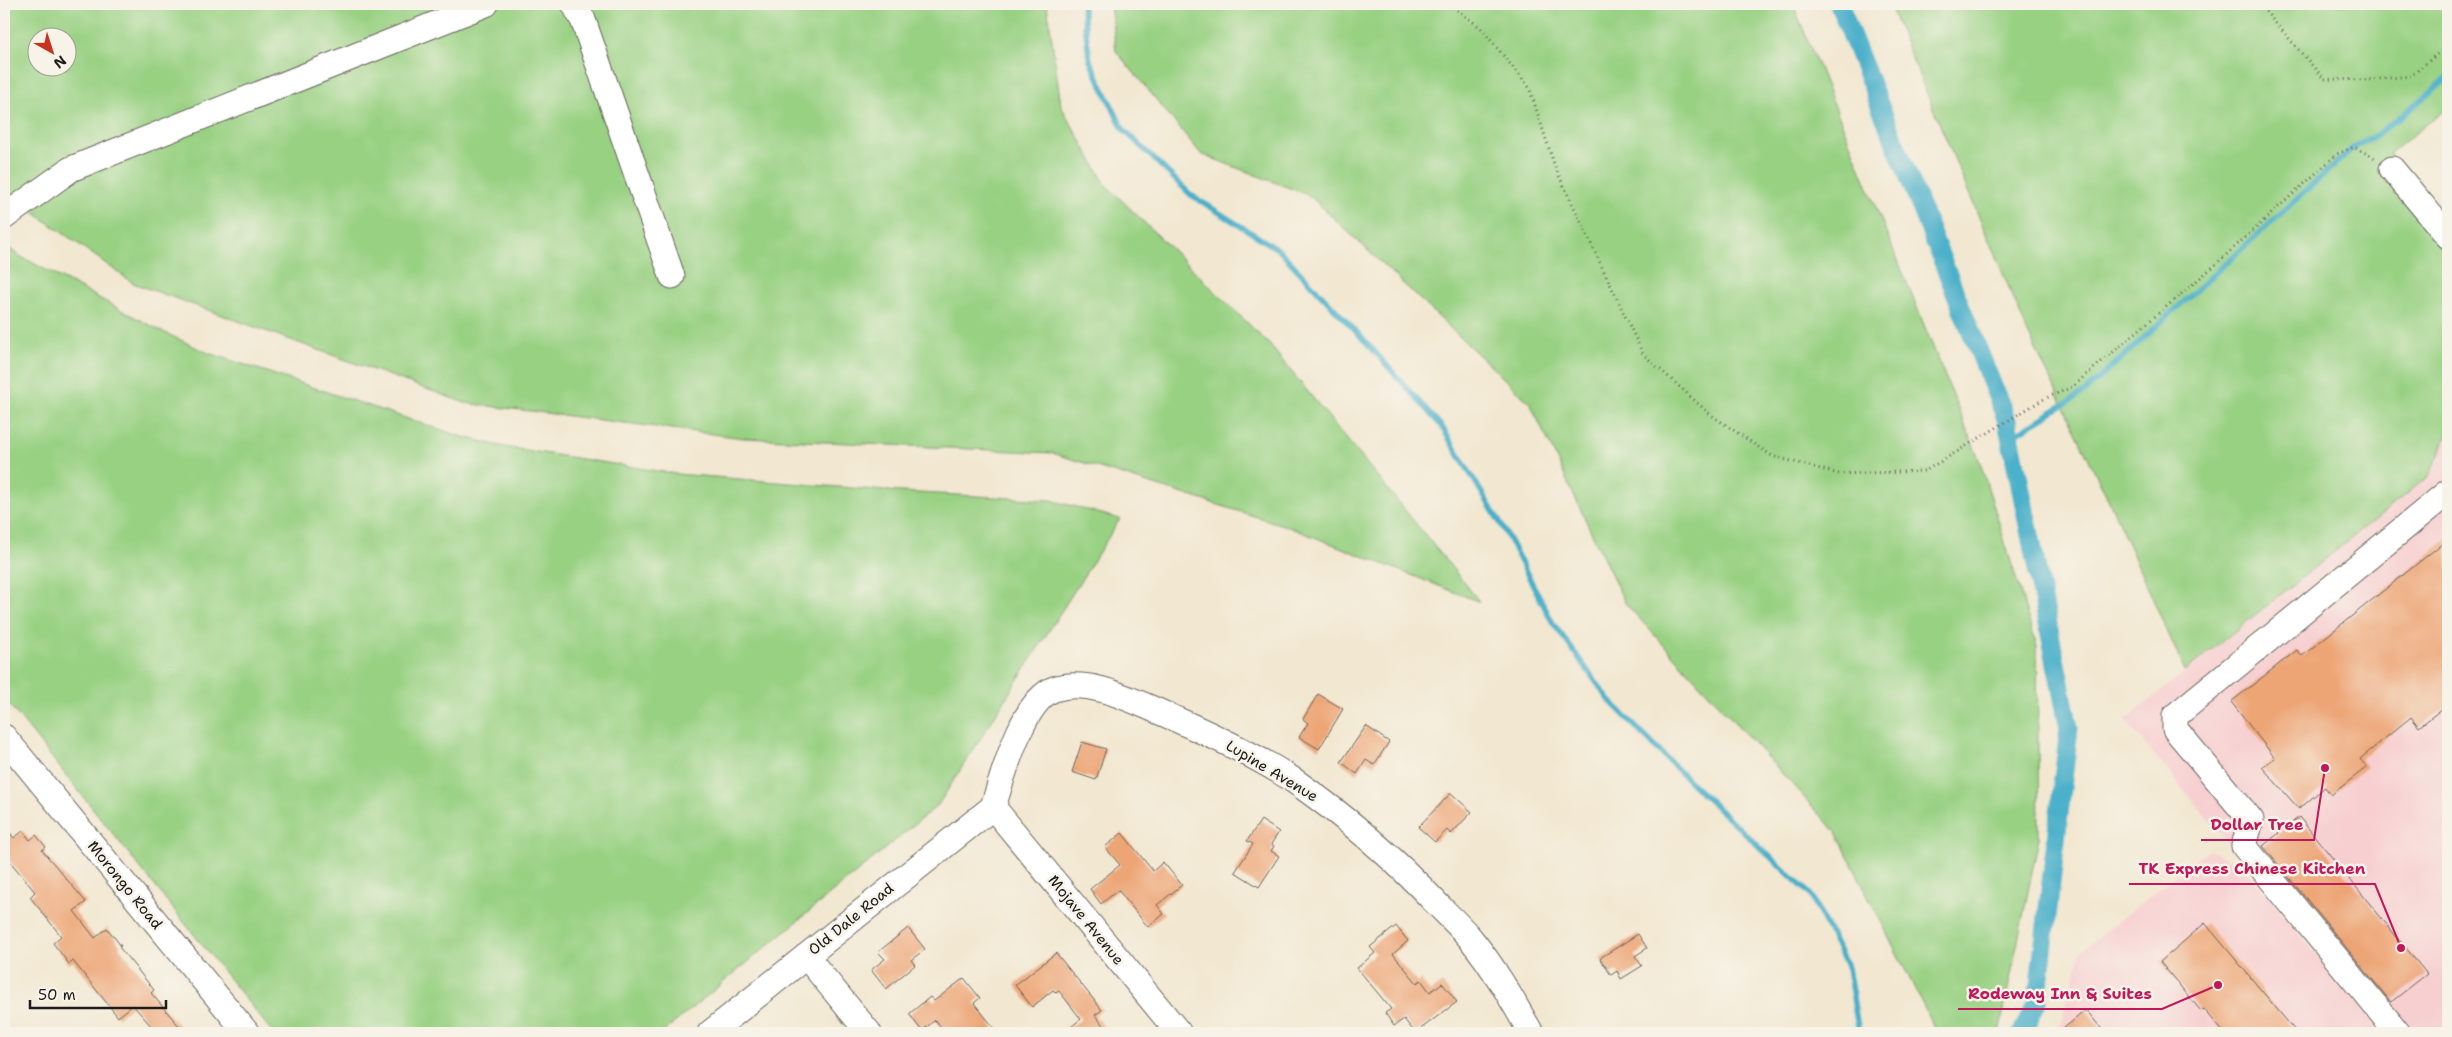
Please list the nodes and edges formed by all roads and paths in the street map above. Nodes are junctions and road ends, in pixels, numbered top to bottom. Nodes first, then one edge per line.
1 (486, 4) edge
2 (574, 4) edge
3 (1449, 4) edge
4 (2259, 4) edge
5 (2448, 45) edge
6 (2392, 169) joint
7 (4, 217) edge
8 (2448, 236) edge
9 (672, 276) dead end
10 (2448, 492) edge
11 (4, 737) edge
12 (993, 807) junction
13 (806, 956) junction
14 (247, 1033) edge
15 (710, 1033) edge
16 (869, 1033) edge
17 (1179, 1033) edge
18 (1531, 1033) edge
19 (2398, 1033) edge

1 - 7 street
2 - 9 street
3 - 6 path
4 - 5 path
6 - 8 street
10 - 19 street
11 - 14 street, Morongo Road
12 - 13 street, Old Dale Road
12 - 17 street, Mojave Avenue
12 - 18 street, Lupine Avenue
13 - 15 street, Old Dale Road
13 - 16 street

